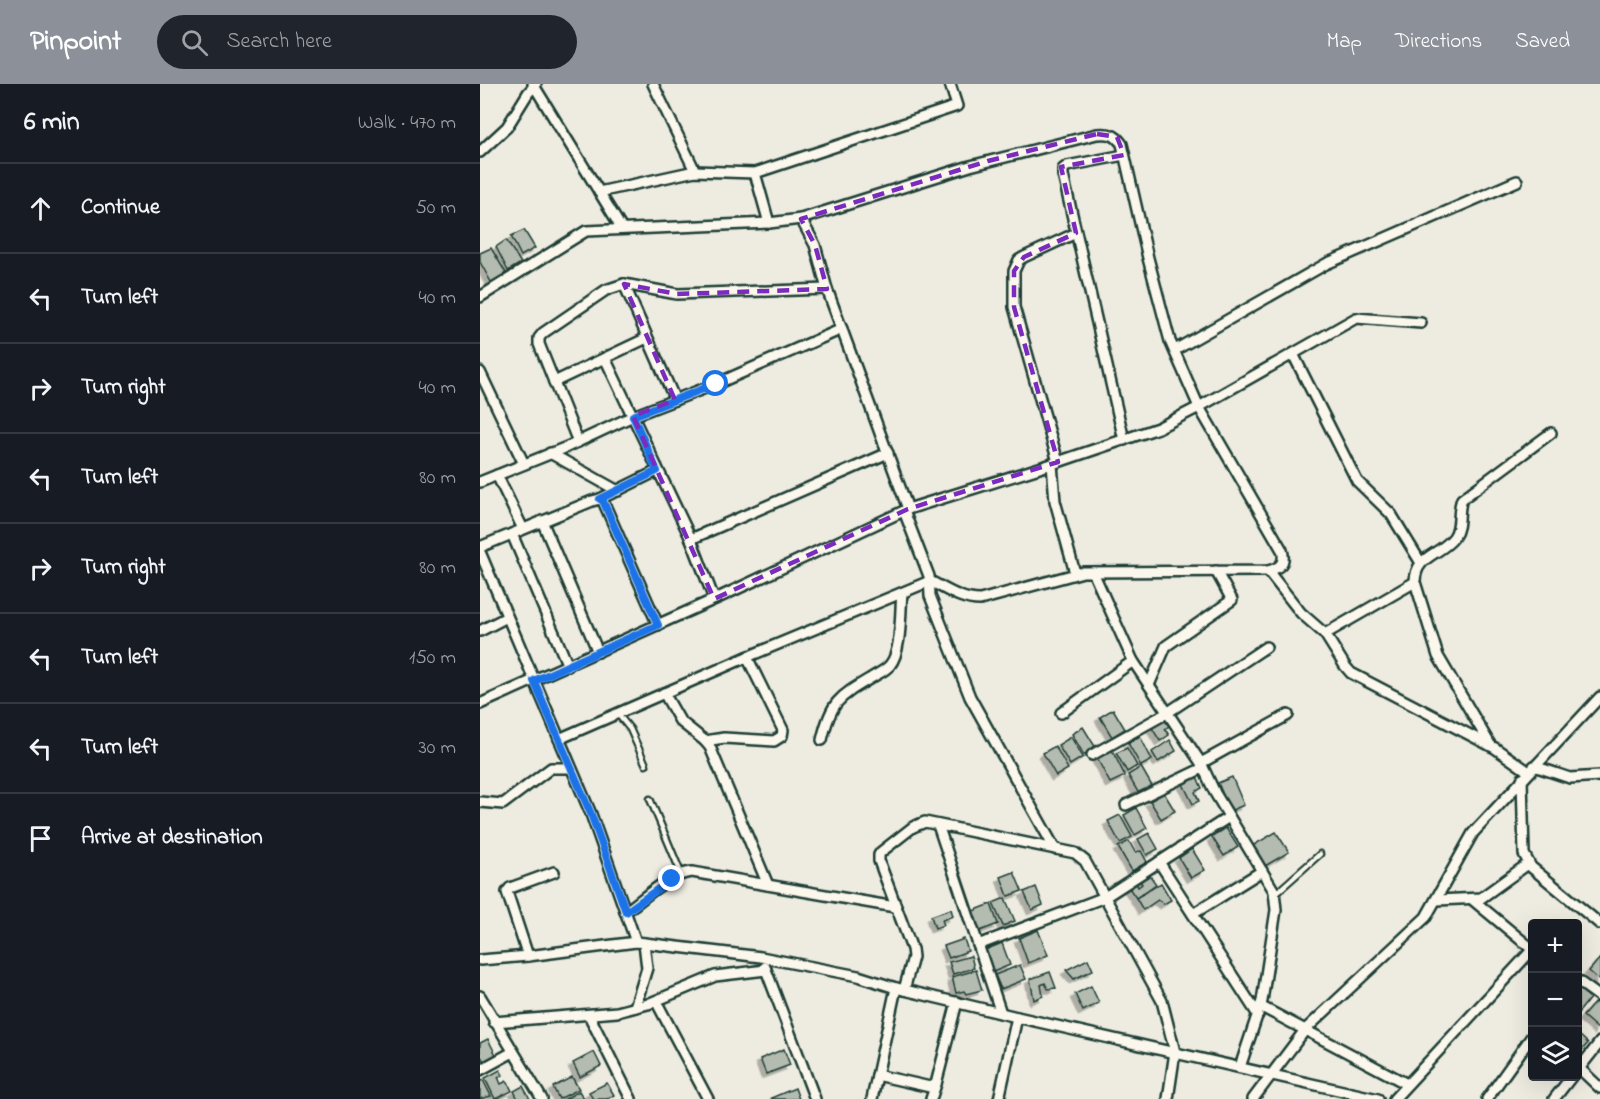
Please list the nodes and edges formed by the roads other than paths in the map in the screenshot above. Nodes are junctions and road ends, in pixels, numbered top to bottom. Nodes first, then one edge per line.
1 (653, 84) edge
2 (950, 84) edge
3 (534, 85) edge
4 (480, 152) edge
5 (1124, 155) junction
6 (695, 171) junction
7 (755, 173) junction
8 (1517, 181) dead end
9 (599, 192) junction
10 (801, 219) junction
11 (769, 223) junction
12 (622, 229) junction
13 (1076, 233) junction
14 (624, 284) junction
15 (827, 289) junction
16 (480, 297) edge
17 (1421, 323) dead end
18 (842, 329) junction
19 (647, 338) junction
20 (1175, 350) junction
21 (1293, 354) junction
22 (605, 358) junction
23 (480, 372) edge
24 (554, 382) junction
25 (675, 400) junction
26 (1199, 407) junction
27 (633, 416) junction
28 (1551, 433) dead end
29 (1124, 440) junction
30 (578, 442) junction
31 (550, 453) junction
32 (888, 453) junction
33 (1055, 463) junction
34 (524, 464) junction
35 (657, 471) junction
36 (497, 475) junction
37 (480, 482) edge
38 (618, 491) junction
39 (600, 499) junction
40 (906, 510) junction
41 (542, 521) junction
42 (523, 529) junction
43 (512, 534) junction
44 (691, 539) junction
45 (480, 547) edge
46 (480, 552) edge
47 (1421, 563) junction
48 (1216, 571) junction
49 (1268, 571) junction
50 (1093, 572) junction
51 (1075, 573) junction
52 (930, 581) junction
53 (1415, 582) junction
54 (902, 593) junction
55 (714, 599) junction
56 (507, 617) junction
57 (658, 625) junction
58 (480, 631) edge
59 (1325, 634) junction
60 (1266, 647) dead end
61 (598, 652) junction
62 (747, 657) junction
63 (1133, 661) junction
64 (568, 666) junction
65 (534, 681) junction
66 (1149, 685) junction
67 (663, 693) junction
68 (1600, 697) edge
69 (480, 704) edge
70 (1167, 712) junction
71 (617, 713) junction
72 (1061, 713) dead end
73 (1288, 715) dead end
74 (559, 739) junction
75 (822, 740) dead end
76 (705, 741) junction
77 (1491, 746) junction
78 (1092, 755) dead end
79 (646, 765) dead end
80 (1202, 766) junction
81 (571, 768) junction
82 (1529, 773) junction
83 (1600, 776) edge
84 (650, 799) dead end
85 (480, 802) edge
86 (1126, 806) dead end
87 (1229, 817) junction
88 (938, 825) junction
89 (1055, 849) junction
90 (1320, 854) dead end
91 (1159, 862) junction
92 (1528, 864) junction
93 (1262, 871) junction
94 (554, 872) dead end
95 (681, 873) junction
96 (768, 885) junction
97 (1275, 894) junction
98 (1105, 897) junction
99 (1437, 900) junction
100 (1473, 900) junction
101 (895, 907) junction
102 (626, 912) junction
103 (1193, 914) junction
104 (1600, 924) edge
105 (640, 942) junction
106 (978, 945) junction
107 (1528, 946) edge
108 (1528, 955) edge
109 (528, 956) junction
110 (761, 957) junction
111 (480, 960) edge
112 (766, 970) junction
113 (1582, 984) edge
114 (900, 989) junction
115 (1600, 997) edge
116 (481, 998) edge
117 (656, 1001) junction
118 (957, 1002) junction
119 (635, 1007) junction
120 (1259, 1010) junction
121 (1001, 1013) junction
122 (589, 1015) junction
123 (1017, 1017) junction
124 (494, 1022) junction
125 (1305, 1030) junction
126 (1600, 1042) edge
127 (1528, 1043) edge
128 (513, 1052) junction
129 (1175, 1052) junction
130 (1582, 1064) edge
131 (1240, 1067) junction
132 (480, 1070) edge
133 (1582, 1072) edge
134 (1272, 1074) junction
135 (877, 1075) junction
136 (1569, 1081) edge
137 (936, 1084) junction
138 (1407, 1084) junction
139 (1600, 1088) edge
140 (1344, 1095) edge
141 (542, 1099) edge
142 (631, 1099) edge
143 (708, 1099) edge
144 (815, 1099) edge
145 (872, 1099) edge
146 (931, 1099) edge
147 (999, 1099) edge
148 (1168, 1099) edge
149 (1254, 1099) edge
150 (1377, 1099) edge
151 (1394, 1099) edge
152 (1487, 1099) edge
153 (1554, 1099) edge

1 - 6 street
2 - 7 street
3 - 4 street
3 - 9 street
5 - 10 street
5 - 13 street
5 - 20 street
6 - 7 street
6 - 9 street
7 - 11 street
8 - 20 street
9 - 12 street
10 - 11 street
10 - 15 street
11 - 12 street
12 - 16 street
13 - 29 street
13 - 33 street
14 - 15 street
14 - 19 street
14 - 24 street
15 - 18 street
17 - 21 street
18 - 25 street
18 - 32 street
19 - 22 street
19 - 25 street
20 - 26 street
21 - 26 street
21 - 47 street
22 - 24 street
22 - 27 street
23 - 34 street
24 - 30 street
25 - 27 street
26 - 29 street
26 - 49 street
27 - 30 street
27 - 35 street
28 - 47 street
29 - 33 street
30 - 31 street
31 - 34 street
31 - 38 street
32 - 40 street
32 - 44 street
33 - 40 street
33 - 51 street
34 - 36 street
35 - 38 street
35 - 44 street
36 - 37 street
36 - 42 street
38 - 39 street
39 - 41 street
39 - 57 street
40 - 52 street
40 - 55 street
41 - 42 street
41 - 61 street
42 - 43 street
43 - 45 street
43 - 64 street
44 - 55 street
46 - 56 street
47 - 53 street
48 - 49 street
48 - 50 street
48 - 66 street
49 - 59 street
50 - 51 street
50 - 63 street
51 - 52 street
52 - 54 street
52 - 89 street
53 - 59 street
53 - 77 street
54 - 62 street
54 - 75 street
55 - 57 street
56 - 58 street
56 - 65 street
57 - 61 street
59 - 77 street
60 - 70 street
61 - 64 street
62 - 67 street
62 - 76 street
63 - 66 street
63 - 72 street
64 - 65 street
65 - 69 street
65 - 74 street
66 - 70 street
67 - 71 street
67 - 76 street
68 - 82 street
70 - 78 street
70 - 80 street
71 - 74 street
71 - 79 lane
73 - 80 street
74 - 81 street
76 - 96 street
77 - 82 street
80 - 86 street
80 - 87 street
81 - 85 street
81 - 102 street
82 - 83 street
82 - 92 street
82 - 99 street
84 - 95 lane
87 - 91 street
87 - 93 street
88 - 89 street
88 - 101 street
88 - 106 street
89 - 98 street
90 - 97 lane
91 - 98 street
91 - 103 street
92 - 100 street
92 - 104 street
93 - 97 street
93 - 103 street
94 - 109 street
95 - 96 street
95 - 102 street
96 - 101 street
97 - 120 street
98 - 106 street
98 - 129 street
99 - 100 street
99 - 125 street
100 - 107 street
101 - 114 street
102 - 105 street
103 - 120 street
105 - 109 street
105 - 110 street
105 - 119 street
106 - 121 street
108 - 138 street
109 - 111 street
110 - 112 street
110 - 114 street
112 - 117 street
112 - 144 street
113 - 115 street
114 - 118 street
114 - 135 street
116 - 124 street
117 - 119 street
117 - 143 street
118 - 121 street
118 - 137 street
119 - 122 street
120 - 125 street
120 - 131 street
121 - 123 street
122 - 124 street
122 - 142 street
123 - 129 street
123 - 147 street
124 - 128 street
125 - 134 street
125 - 138 street
126 - 130 street
127 - 152 street
128 - 132 street
128 - 141 street
129 - 131 street
129 - 148 street
131 - 134 street
133 - 139 street
134 - 140 street
134 - 149 street
135 - 137 street
135 - 145 street
136 - 153 street
137 - 146 street
138 - 151 street
140 - 150 street

